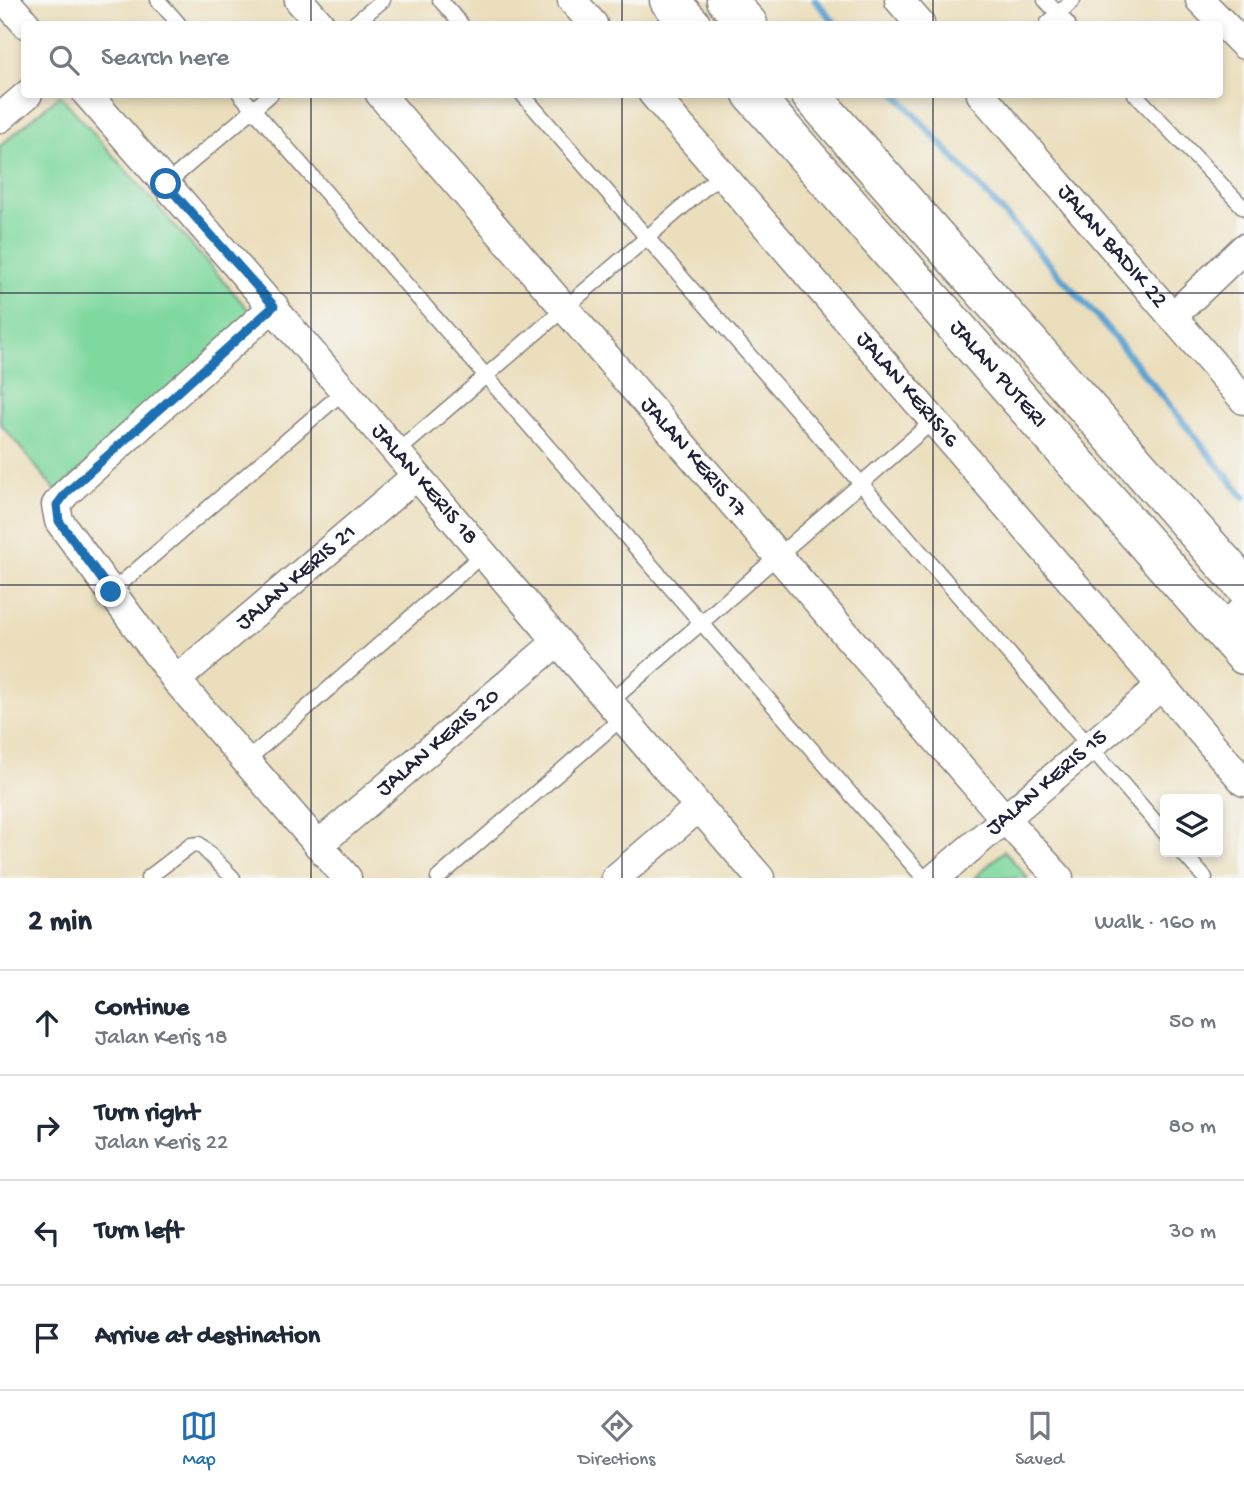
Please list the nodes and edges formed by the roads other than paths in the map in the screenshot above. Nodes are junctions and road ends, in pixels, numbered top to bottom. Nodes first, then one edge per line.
1 (5, 0) edge
2 (158, 0) edge
3 (299, 0) edge
4 (383, 0) edge
5 (440, 0) edge
6 (572, 0) edge
7 (669, 0) edge
8 (726, 0) edge
9 (899, 0) edge
10 (1045, 0) edge
11 (1073, 0) edge
12 (1200, 0) edge
13 (1063, 19) edge
14 (23, 21) edge
15 (176, 21) edge
16 (317, 21) edge
17 (358, 21) edge
18 (458, 21) edge
19 (590, 21) edge
20 (688, 21) edge
21 (745, 21) edge
22 (917, 21) edge
23 (1221, 21) edge
24 (1223, 24) edge
25 (1244, 45) edge
26 (23, 98) edge
27 (91, 98) edge
28 (243, 98) edge
29 (266, 98) edge
30 (383, 98) edge
31 (525, 98) edge
32 (656, 98) edge
33 (756, 98) edge
34 (814, 98) edge
35 (984, 98) edge
36 (1139, 98) edge
37 (253, 110) junction
38 (0, 118) edge
39 (721, 174) junction
40 (166, 184) junction
41 (1244, 208) edge
42 (647, 238) junction
43 (1244, 248) edge
44 (274, 306) junction
45 (565, 308) junction
46 (1174, 315) junction
47 (486, 376) junction
48 (344, 391) junction
49 (1243, 396) edge
50 (933, 421) junction
51 (396, 453) junction
52 (415, 477) junction
53 (861, 484) junction
54 (482, 555) junction
55 (778, 556) junction
56 (1244, 586) edge
57 (111, 592) junction
58 (702, 623) junction
59 (1237, 631) edge
60 (557, 642) junction
61 (176, 680) junction
62 (1160, 687) junction
63 (616, 710) junction
64 (1090, 747) junction
65 (246, 761) junction
66 (1244, 782) edge
67 (699, 807) junction
68 (1005, 819) junction
69 (1160, 827) edge
70 (318, 845) junction
71 (1186, 857) edge
72 (949, 871) edge
73 (148, 878) edge
74 (233, 878) edge
75 (347, 878) edge
76 (438, 878) edge
77 (616, 878) edge
78 (760, 878) edge
79 (924, 878) edge
80 (1059, 878) edge
81 (1205, 878) edge

1 - 14 street
2 - 15 lane
3 - 16 street
4 - 17 lane
5 - 18 lane
6 - 19 street
7 - 20 main road
8 - 21 main road
9 - 22 street
10 - 13 lane
11 - 13 lane
12 - 23 street
24 - 25 street
26 - 38 street
27 - 40 street, JALAN KERIS 18
28 - 37 lane
29 - 37 lane
30 - 45 street, JALAN KERIS 17
31 - 42 lane
32 - 39 street, JALAN KERIS16
33 - 59 main road, JALAN PUTERI
34 - 56 main road, JALAN PUTERI
35 - 46 street, JALAN BADIK 22
36 - 41 lane
37 - 40 lane
37 - 47 lane
39 - 42 lane
39 - 50 street, JALAN KERIS16
40 - 44 street, JALAN KERIS 18
42 - 45 lane
42 - 53 lane
43 - 46 street
44 - 48 street, JALAN KERIS 18
44 - 57 street
45 - 47 lane
45 - 55 street, JALAN KERIS 17
46 - 49 street, JALAN BADIK 22
47 - 51 lane
47 - 58 lane
48 - 51 street, JALAN KERIS 18
48 - 57 lane
50 - 53 lane
50 - 62 street, JALAN KERIS16
51 - 52 street, JALAN KERIS 18
52 - 54 street, JALAN KERIS 18
52 - 61 street, JALAN KERIS 21
53 - 55 lane
53 - 64 lane
54 - 60 street, JALAN KERIS 18
54 - 65 lane
55 - 58 lane
55 - 68 street, JALAN KERIS 17
57 - 61 street
58 - 63 lane
58 - 79 lane
60 - 63 street, JALAN KERIS 18
60 - 70 street, JALAN KERIS 20
61 - 65 street
62 - 64 street, JALAN KERIS 15
62 - 66 street, JALAN KERIS16
63 - 67 street, JALAN KERIS 18
63 - 76 lane
64 - 68 street, JALAN KERIS 15
64 - 69 lane
65 - 70 street
67 - 77 street
67 - 78 street, JALAN KERIS 18
68 - 72 street, JALAN KERIS 15
68 - 80 street, JALAN KERIS 17
70 - 75 street
71 - 81 lane
73 - 74 lane

